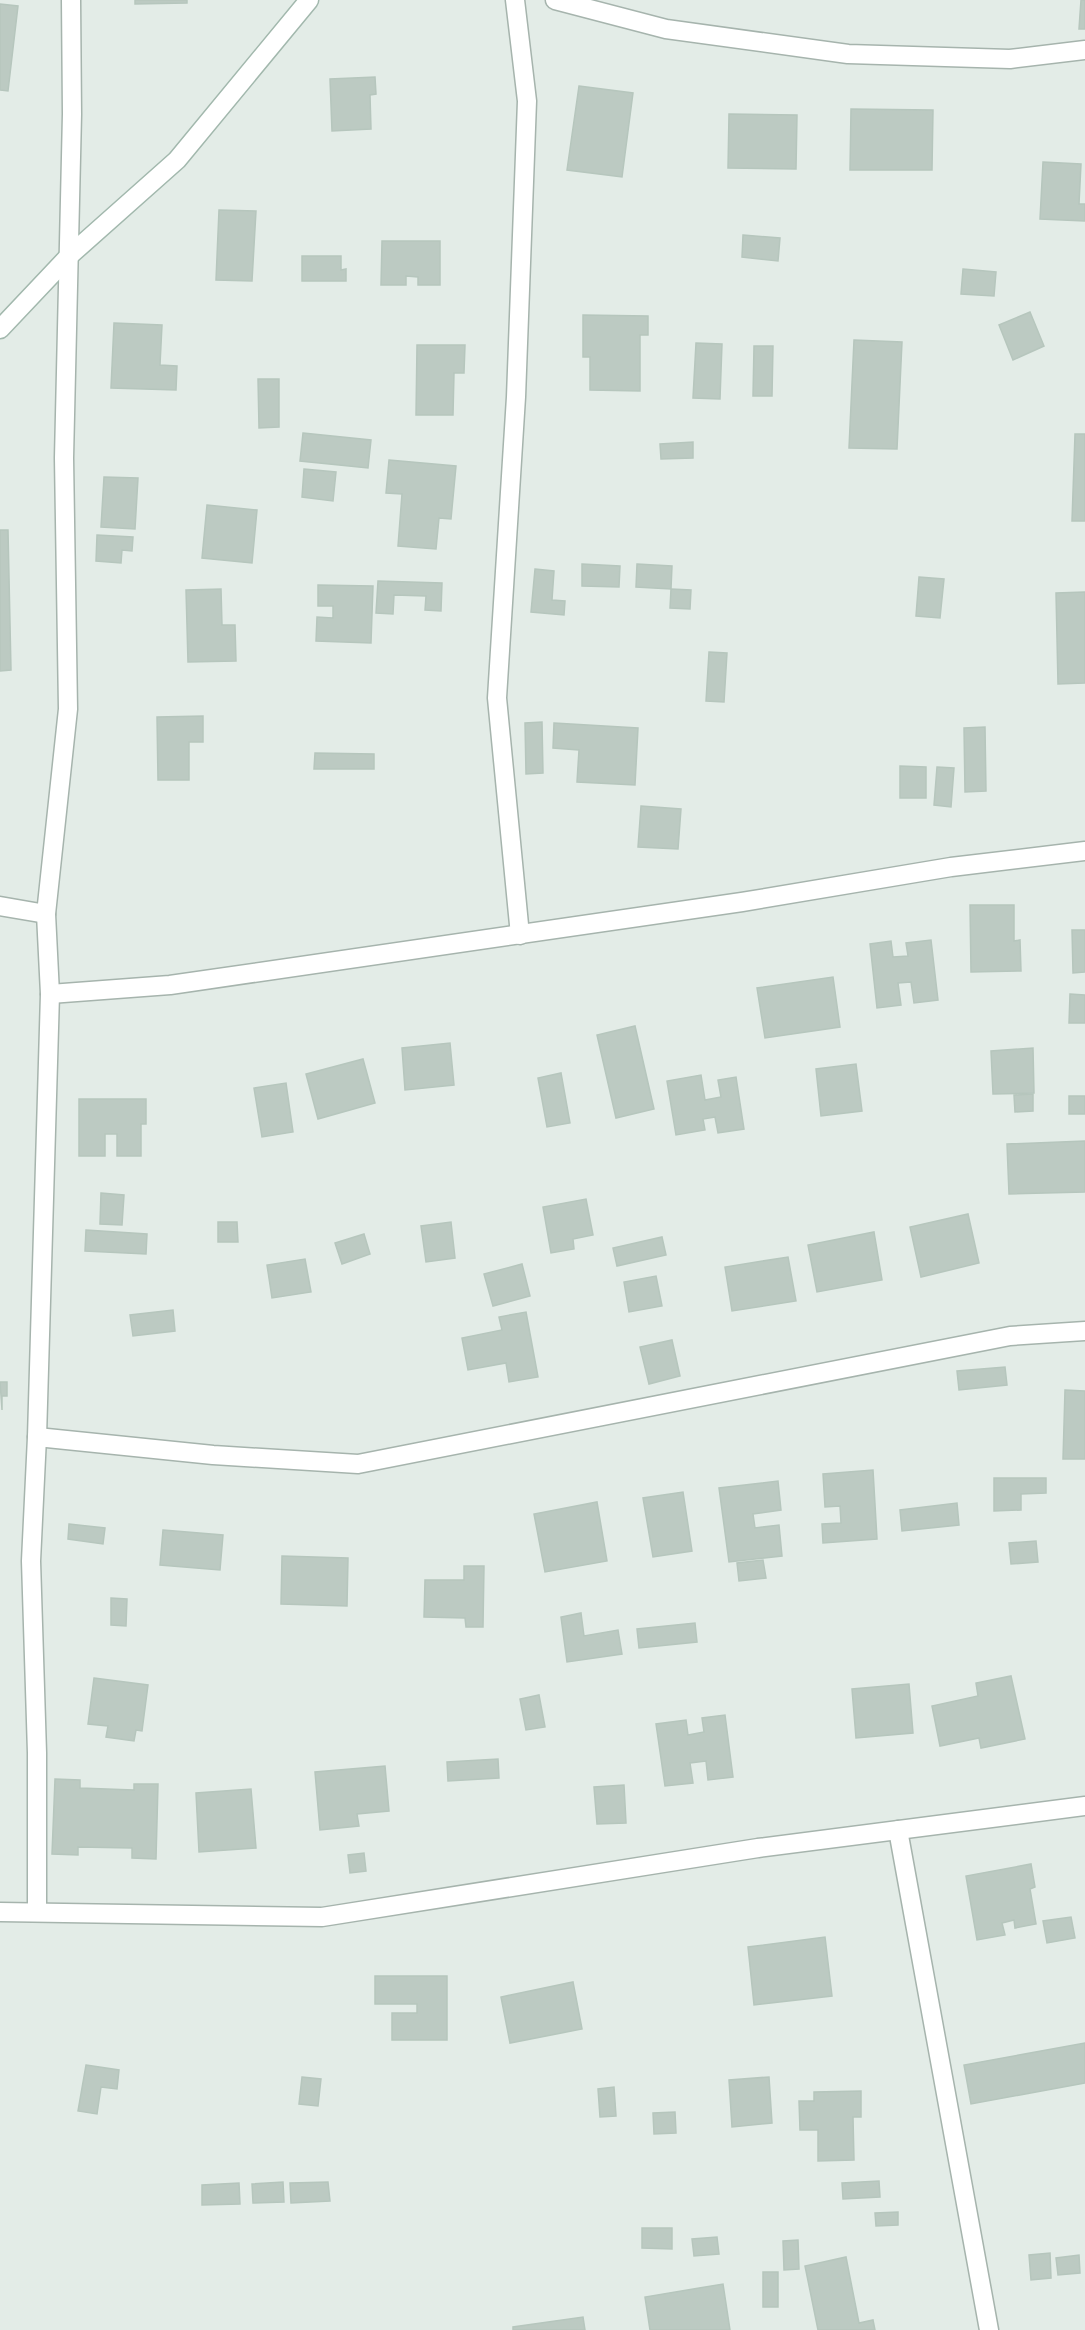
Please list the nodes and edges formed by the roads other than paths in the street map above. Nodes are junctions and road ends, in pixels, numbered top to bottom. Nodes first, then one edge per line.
1 (71, 0) edge
2 (309, 0) edge
3 (514, 0) edge
4 (555, 0) edge
5 (1085, 50) edge
6 (69, 256) junction
7 (0, 329) edge
8 (1085, 851) edge
9 (0, 906) edge
10 (46, 914) junction
11 (520, 935) junction
12 (50, 994) junction
13 (1085, 1331) edge
14 (37, 1437) junction
15 (1085, 1806) edge
16 (898, 1830) junction
17 (37, 1911) junction
18 (0, 1912) edge
19 (989, 2330) edge

1 - 6 street
2 - 6 street
3 - 11 street
4 - 5 street
6 - 7 street
6 - 10 street
8 - 11 street
9 - 10 street
10 - 12 street
11 - 12 street
12 - 14 street
13 - 14 street
14 - 17 street
15 - 16 street
16 - 17 street
16 - 19 street
17 - 18 street

